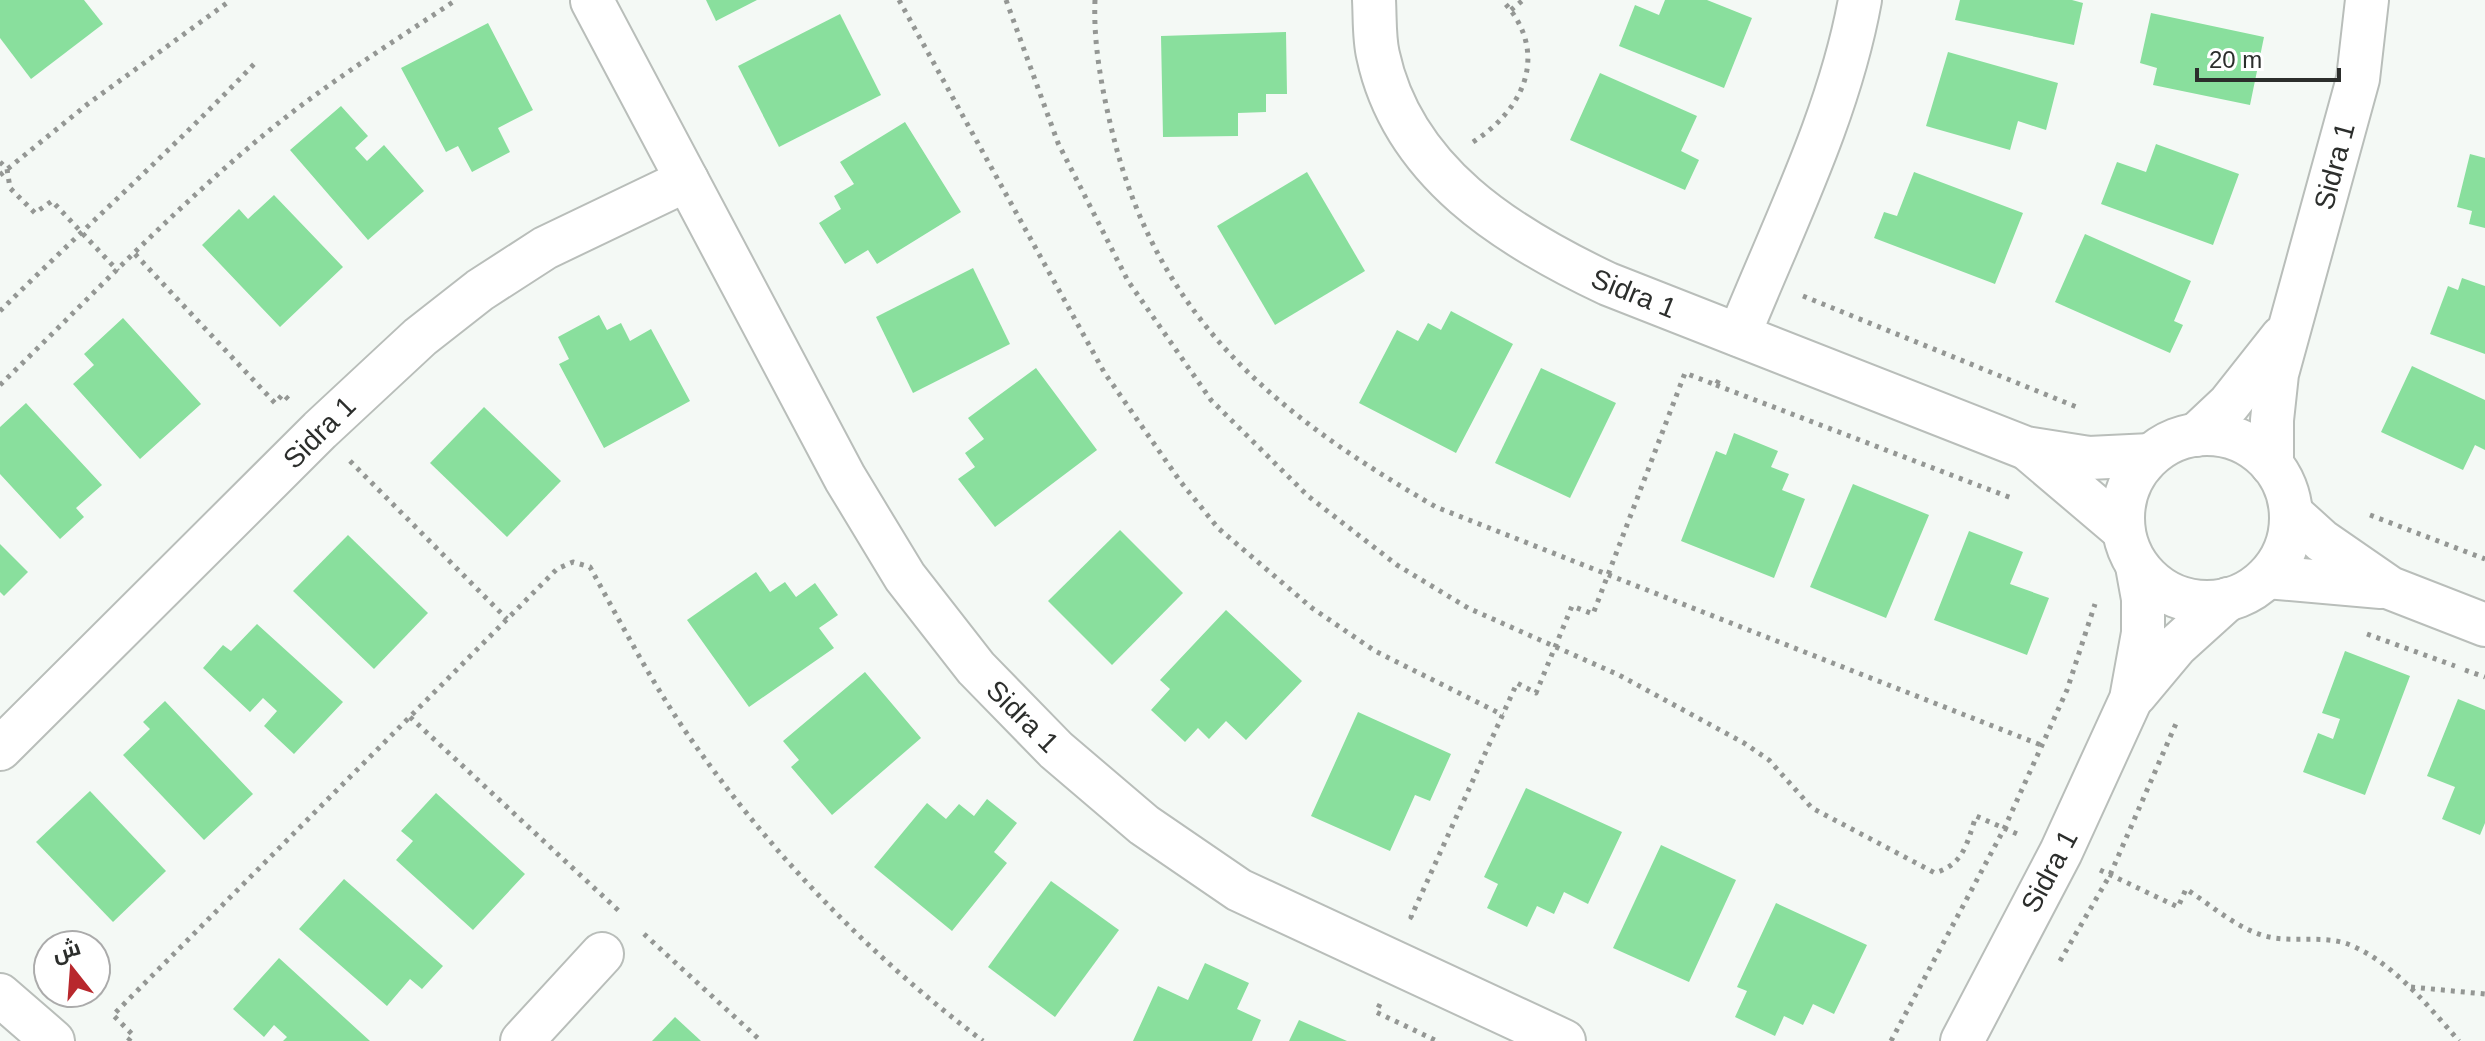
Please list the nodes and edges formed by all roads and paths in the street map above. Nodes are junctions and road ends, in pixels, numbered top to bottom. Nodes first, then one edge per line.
1 (231, 0) edge
2 (456, 0) edge
3 (899, 0) edge
4 (1006, 0) edge
5 (1095, 0) edge
6 (1374, 0) edge
7 (1502, 0) edge
8 (1523, 0) edge
9 (1860, 0) edge
10 (2367, 0) edge
11 (592, 1) edge
12 (1511, 10) junction
13 (256, 62) dead end
14 (0, 162) edge
15 (1431, 164) junction
16 (7, 169) junction
17 (0, 175) edge
18 (687, 180) junction
19 (81, 231) junction
20 (118, 271) junction
21 (1761, 279) junction
22 (0, 311) edge
23 (2287, 329) junction
24 (1739, 335) junction
25 (0, 385) edge
26 (1716, 385) junction
27 (2093, 413) dead end
28 (2196, 435) junction
29 (2026, 448) junction
30 (2151, 455) junction
31 (2272, 465) junction
32 (2018, 501) dead end
33 (2291, 513) junction
34 (2365, 513) dead end
35 (2130, 548) junction
36 (2485, 559) edge
37 (1607, 576) junction
38 (2267, 577) junction
39 (2390, 588) junction
40 (2099, 592) dead end
41 (2228, 599) junction
42 (2485, 625) edge
43 (2356, 630) dead end
44 (1554, 648) junction
45 (2485, 677) edge
46 (2131, 699) junction
47 (1503, 715) junction
48 (2179, 715) dead end
49 (410, 717) junction
50 (2041, 745) junction
51 (0, 749) edge
52 (2004, 829) junction
53 (2061, 852) junction
54 (2110, 875) junction
55 (629, 921) dead end
56 (640, 930) dead end
57 (602, 954) dead end
58 (1399, 964) junction
59 (2058, 964) dead end
60 (2410, 987) junction
61 (2485, 994) edge
62 (0, 995) edge
63 (53, 1041) edge
64 (128, 1041) edge
65 (522, 1041) edge
66 (761, 1041) edge
67 (983, 1041) edge
68 (1564, 1041) edge
69 (1891, 1041) edge
70 (1962, 1041) edge
71 (2459, 1041) edge

1 - 16 path
2 - 20 path
3 - 47 path
4 - 44 path
5 - 37 path
6 - 15 street, Sidra 1
7 - 12 path
8 - 12 path
9 - 21 street
10 - 23 street, Sidra 1
11 - 18 street, Sidra 1
12 - 15 path
13 - 19 path
14 - 16 path
15 - 24 street, Sidra 1
16 - 17 path
16 - 19 path
18 - 51 street, Sidra 1
18 - 58 street, Sidra 1
19 - 20 path
19 - 22 path
20 - 25 path
21 - 24 street
21 - 27 path
23 - 28 street
23 - 31 street, Sidra 1
24 - 26 path
24 - 29 street, Sidra 1
26 - 32 path
26 - 37 path
28 - 30 street
28 - 31 street
29 - 30 street
29 - 35 street
30 - 35 street
31 - 33 street
33 - 38 street
33 - 39 street
34 - 36 path
35 - 41 street
35 - 46 street
37 - 44 path
37 - 50 path
38 - 39 street
38 - 41 street
39 - 42 street
40 - 50 path
41 - 46 street
43 - 45 path
44 - 47 path
44 - 52 path
46 - 53 street, Sidra 1
47 - 58 path
48 - 54 path
49 - 55 path
49 - 64 path
49 - 67 path
50 - 52 path
52 - 53 path
52 - 69 path
53 - 54 path
53 - 70 street, Sidra 1
54 - 59 path
54 - 60 path
56 - 66 path
57 - 65 street
58 - 68 street, Sidra 1
60 - 61 path
60 - 71 path
62 - 63 street

